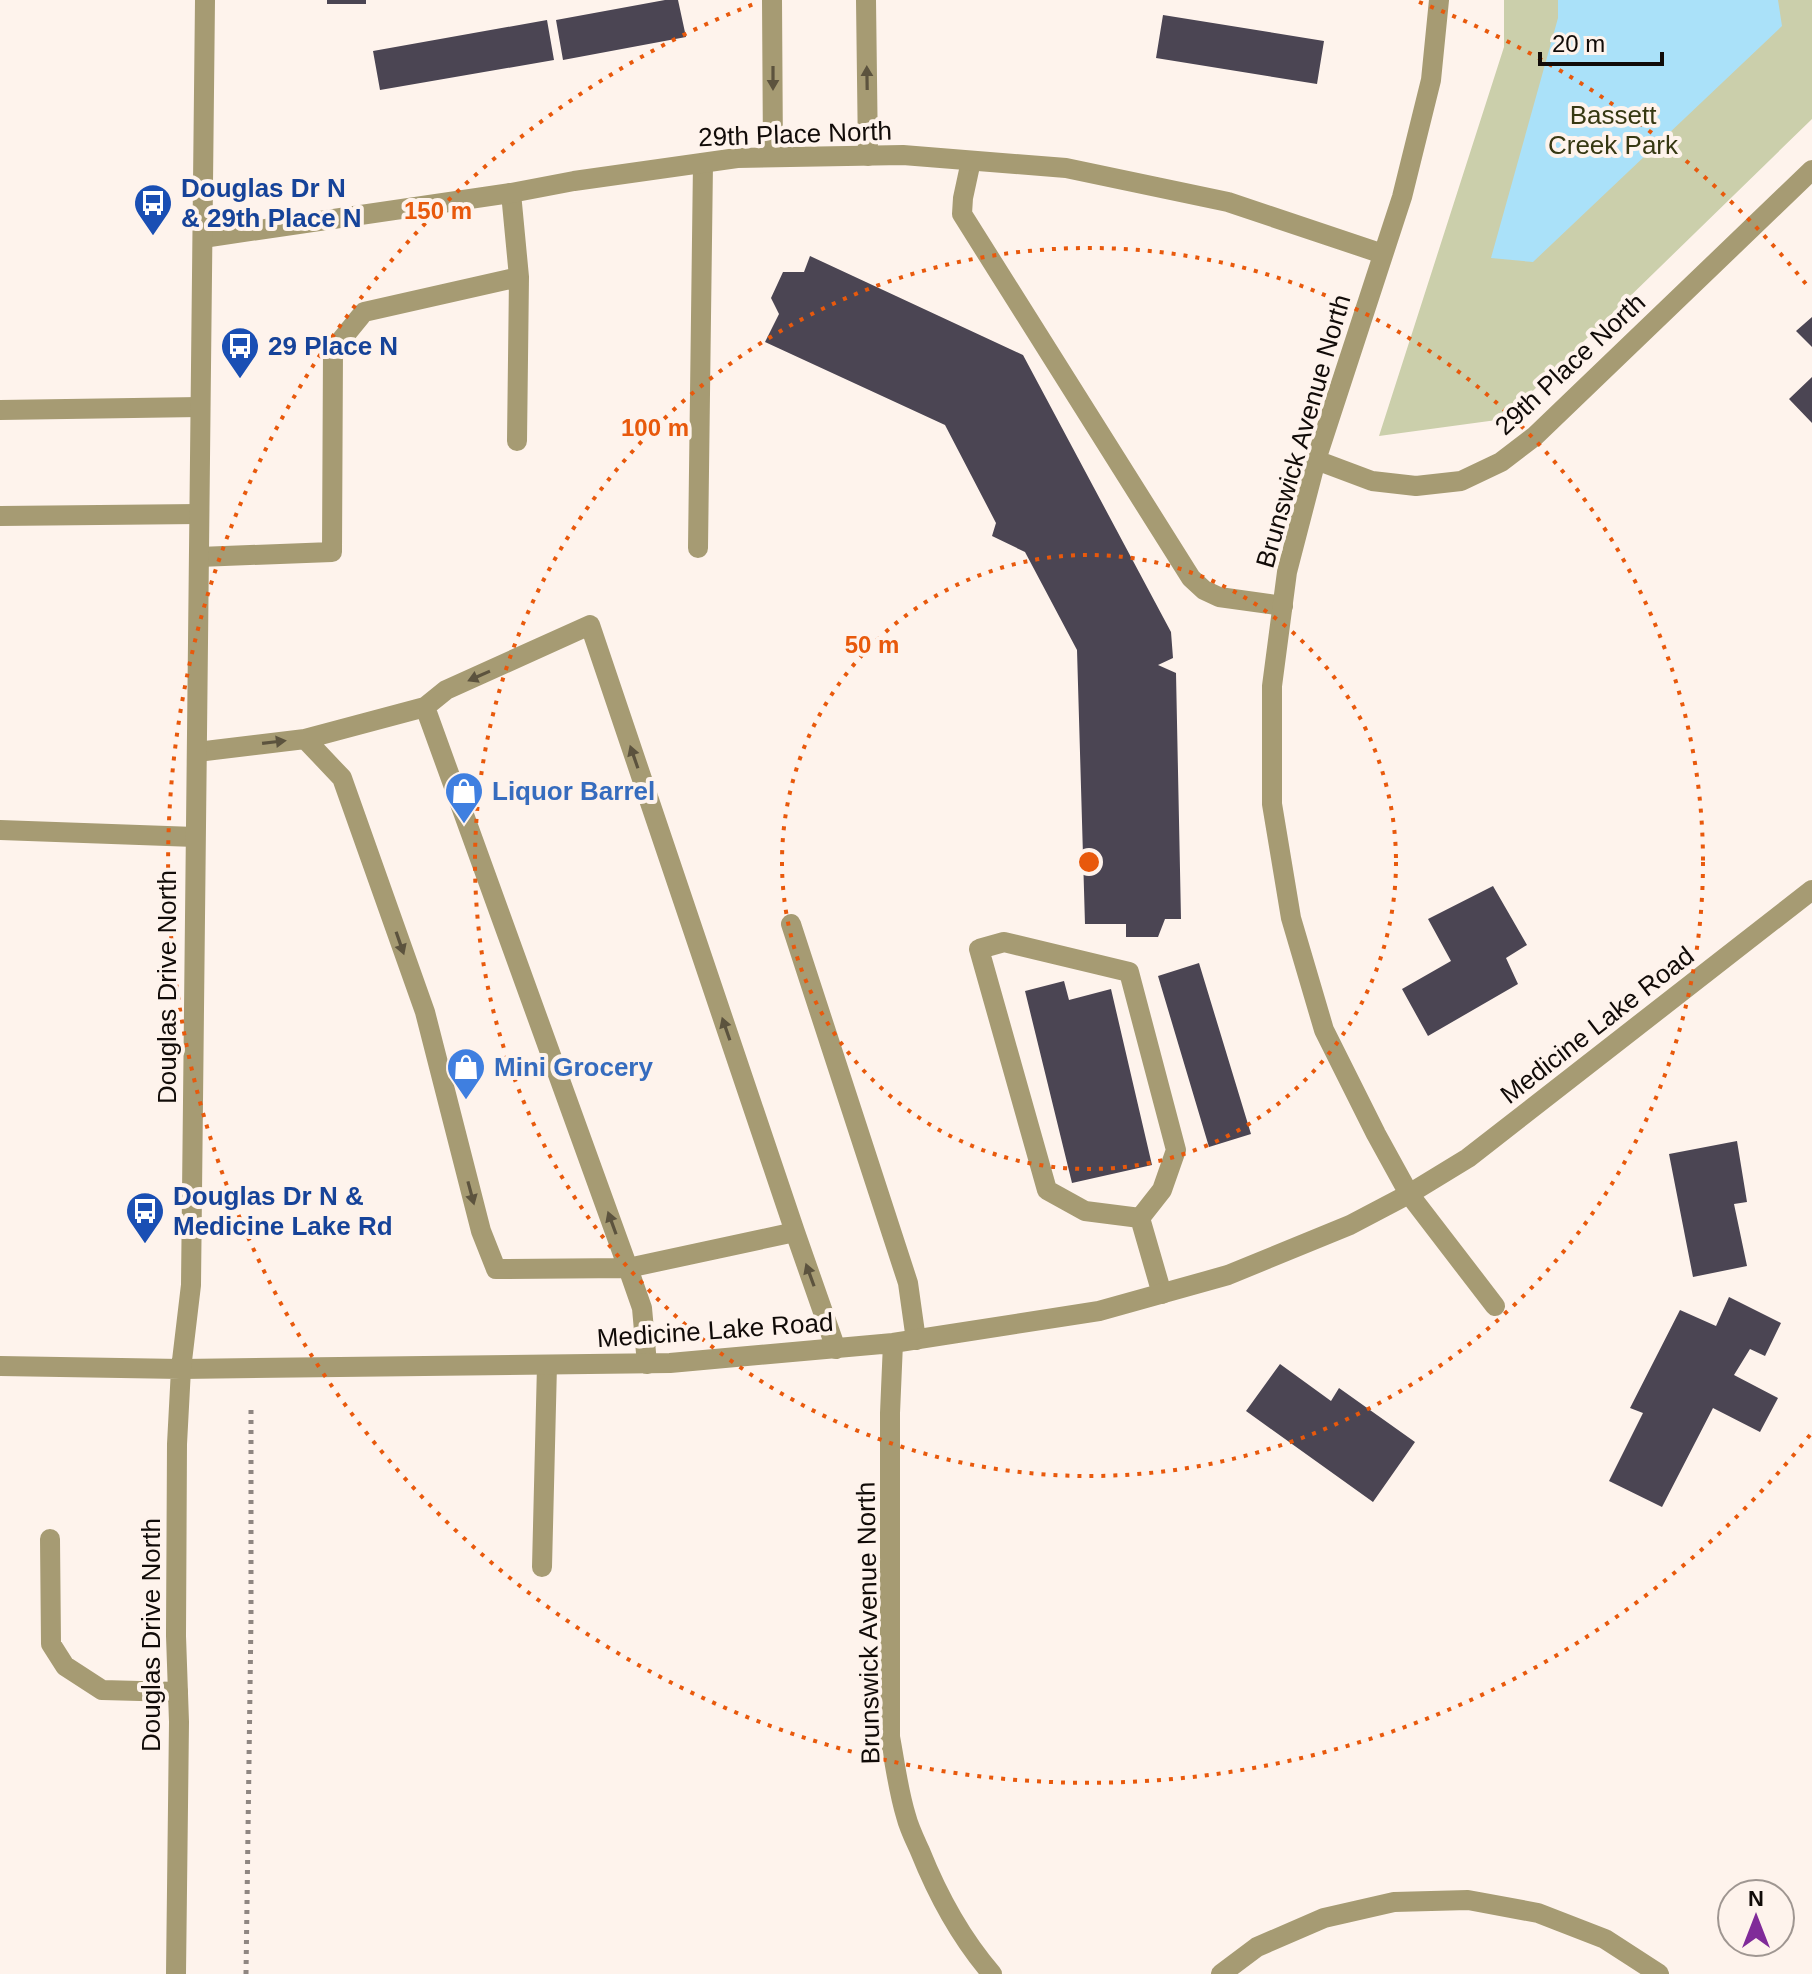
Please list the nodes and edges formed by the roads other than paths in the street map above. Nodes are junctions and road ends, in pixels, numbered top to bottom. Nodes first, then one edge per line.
1 (205, 0) edge
2 (772, 0) edge
3 (866, 0) edge
4 (1439, 0) edge
5 (868, 156) junction
6 (773, 157) junction
7 (971, 161) junction
8 (703, 163) junction
9 (1812, 170) edge
10 (511, 193) junction
11 (203, 238) junction
12 (1383, 254) junction
13 (519, 277) junction
14 (200, 407) junction
15 (0, 410) edge
16 (517, 441) dead end
17 (1316, 460) junction
18 (199, 514) junction
19 (0, 516) edge
20 (698, 548) dead end
21 (199, 557) junction
22 (1283, 606) junction
23 (425, 707) junction
24 (305, 739) junction
25 (197, 752) junction
26 (0, 830) edge
27 (195, 837) junction
28 (1812, 890) edge
29 (791, 924) dead end
30 (1409, 1194) junction
31 (1140, 1218) junction
32 (795, 1232) junction
33 (628, 1268) junction
34 (1162, 1294) junction
35 (1495, 1306) dead end
36 (916, 1340) junction
37 (893, 1343) junction
38 (836, 1349) junction
39 (647, 1364) junction
40 (547, 1365) junction
41 (0, 1366) edge
42 (181, 1369) junction
43 (50, 1539) dead end
44 (542, 1567) dead end
45 (178, 1692) junction
46 (176, 1974) edge
47 (992, 1974) edge
48 (1221, 1974) edge
49 (1659, 1974) edge

1 - 11 street, Douglas Drive North
2 -> 6 street
5 -> 3 street
4 - 12 street, Brunswick Avenue North
5 - 6 street, 29th Place North
5 - 7 street, 29th Place North
6 - 8 street, 29th Place North
7 - 12 street, 29th Place North
7 - 22 street
8 - 10 street, 29th Place North
8 - 20 street
9 - 17 street, 29th Place North
10 - 11 street, 29th Place North
10 - 13 street
11 - 14 street, Douglas Drive North
12 - 17 street, Brunswick Avenue North
13 - 16 street
13 - 21 street
14 - 15 street
14 - 18 street, Douglas Drive North
17 - 22 street, Brunswick Avenue North
18 - 19 street
18 - 21 street, Douglas Drive North
21 - 25 street, Douglas Drive North
22 - 30 street, Brunswick Avenue North
23 - 24 street
32 -> 23 street
33 -> 23 street
25 -> 24 street
24 -> 33 street
25 - 27 street, Douglas Drive North
26 - 27 street
27 - 42 street, Douglas Drive North
28 - 30 street, Medicine Lake Road
29 - 36 street
30 - 34 street, Medicine Lake Road
30 - 35 street
31 - 31 street
31 - 34 street
32 - 33 street
38 -> 32 street
33 - 39 street
34 - 36 street, Medicine Lake Road
36 - 37 street, Medicine Lake Road
37 - 38 street, Medicine Lake Road
37 - 47 street, Brunswick Avenue North
38 - 39 street, Medicine Lake Road
39 - 40 street, Medicine Lake Road
40 - 42 street, Medicine Lake Road
40 - 44 street
41 - 42 street, Medicine Lake Road
42 - 45 street, Douglas Drive North
43 - 45 street
45 - 46 street, Douglas Drive North
48 - 49 street

